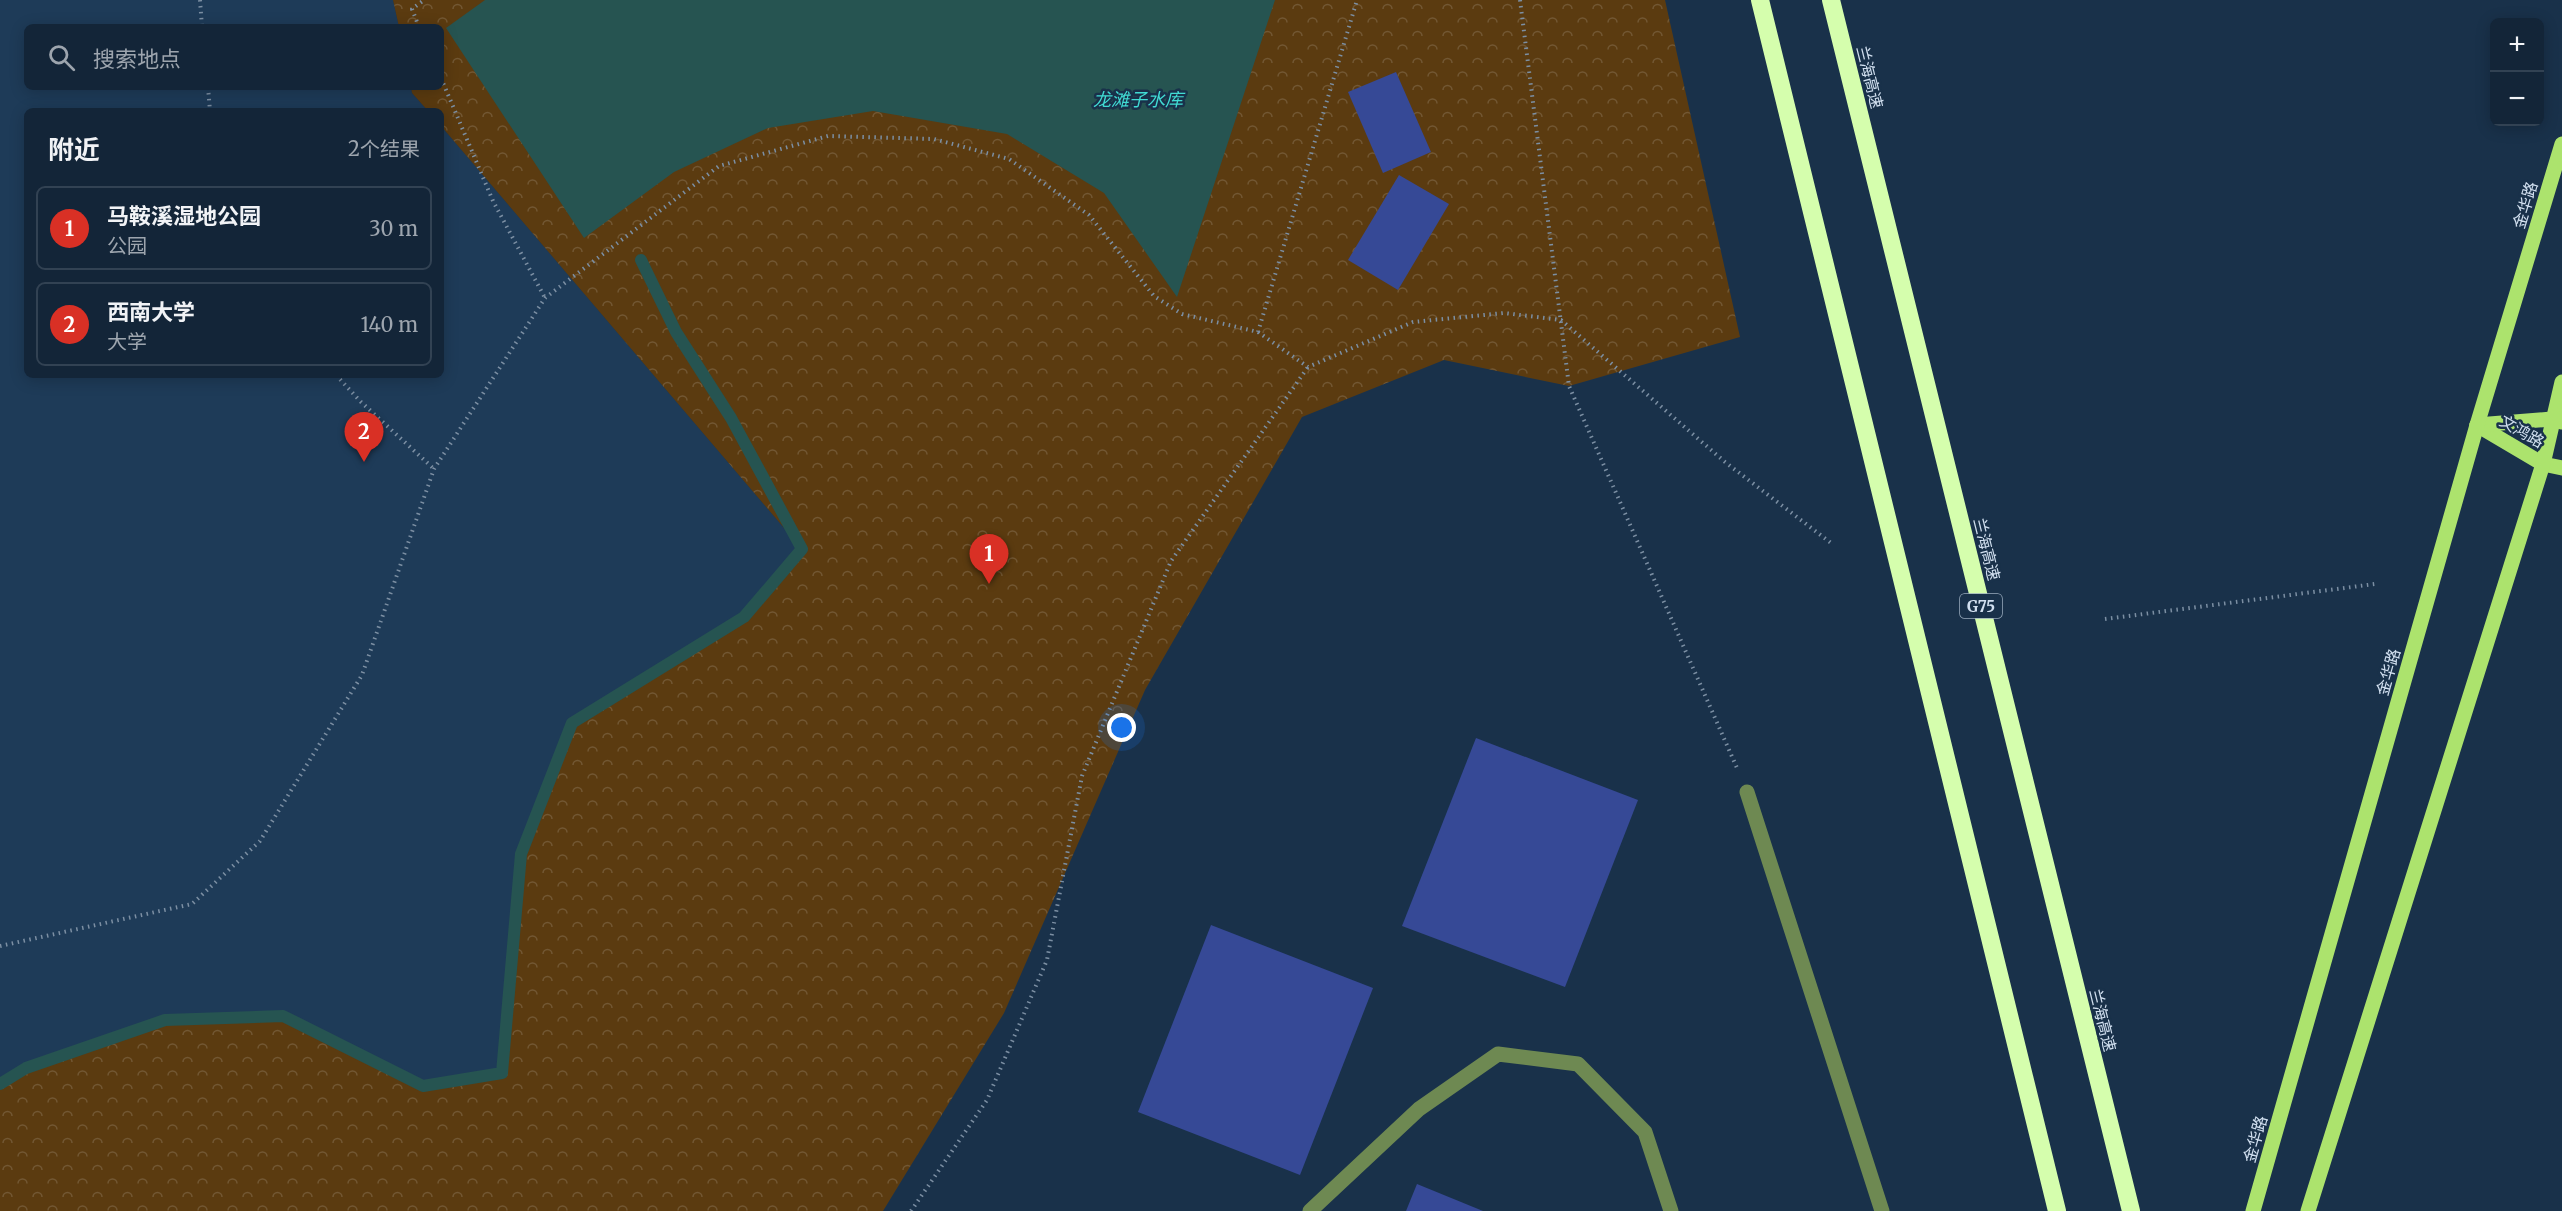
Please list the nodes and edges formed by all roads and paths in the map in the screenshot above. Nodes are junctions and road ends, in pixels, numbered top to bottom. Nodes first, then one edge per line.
1 (200, 0) edge
2 (424, 0) edge
3 (1358, 0) edge
4 (1520, 0) edge
5 (1760, 0) edge
6 (1831, 0) edge
7 (202, 24) edge
8 (418, 24) edge
9 (444, 85) edge
10 (208, 90) edge
11 (210, 108) edge
12 (2562, 144) edge
13 (545, 298) junction
14 (1561, 320) junction
15 (1258, 332) junction
16 (1308, 367) junction
17 (339, 378) edge
18 (2562, 382) edge
19 (2557, 420) edge
20 (2477, 425) junction
21 (2543, 464) junction
22 (2562, 468) edge
23 (434, 469) junction
24 (1832, 543) dead end
25 (2375, 584) dead end
26 (2105, 619) dead end
27 (1747, 792) joint
28 (0, 946) edge
29 (911, 1211) edge
30 (1310, 1211) edge
31 (1671, 1211) edge
32 (1882, 1211) edge
33 (2057, 1211) edge
34 (2131, 1211) edge
35 (2253, 1211) edge
36 (2308, 1211) edge

1 - 7 path
2 - 8 path
3 - 15 path
4 - 14 path
5 - 33 highway
6 - 34 highway, 兰海高速 / G75
9 - 13 path
10 - 11 path
12 - 20 main road, 金华路
13 - 15 path
13 - 23 path
14 - 16 path
14 - 24 path
14 - 27 path
15 - 16 path
16 - 29 path
17 - 23 path
18 - 19 main road
19 - 20 main road, 文鸿路
19 - 21 main road
20 - 21 main road, 文鸿路
20 - 35 main road, 金华路
21 - 22 main road, 文鸿路
21 - 36 main road
23 - 28 path
25 - 26 path
27 - 32 lane
30 - 31 lane

